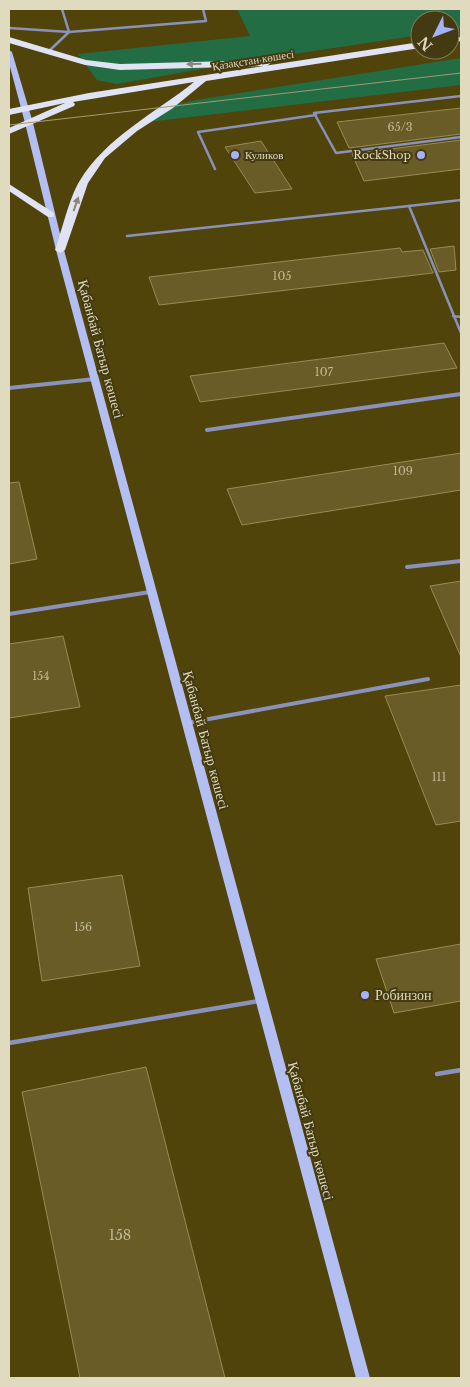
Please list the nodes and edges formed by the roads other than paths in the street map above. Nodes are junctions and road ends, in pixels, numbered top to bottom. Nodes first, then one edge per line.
1 (62, 9) edge
2 (203, 9) edge
3 (9, 28) edge
4 (70, 32) junction
5 (9, 40) edge
6 (410, 47) edge
7 (9, 52) edge
8 (48, 52) junction
9 (295, 65) junction
10 (202, 80) junction
11 (89, 96) junction
12 (461, 96) edge
13 (24, 108) junction
14 (9, 112) edge
15 (316, 116) junction
16 (29, 123) junction
17 (9, 132) edge
18 (461, 137) edge
19 (215, 169) dead end
20 (9, 187) edge
21 (461, 200) edge
22 (409, 206) junction
23 (51, 215) junction
24 (127, 236) dead end
25 (60, 250) junction
26 (453, 316) junction
27 (461, 317) edge
28 (461, 333) edge
29 (95, 379) junction
30 (9, 388) edge
31 (461, 394) edge
32 (207, 430) dead end
33 (461, 560) edge
34 (407, 566) dead end
35 (153, 591) junction
36 (9, 614) edge
37 (428, 679) dead end
38 (187, 723) junction
39 (262, 1001) junction
40 (9, 1043) edge
41 (461, 1070) edge
42 (438, 1074) dead end
43 (362, 1378) edge

1 - 4 lane
2 - 4 lane
3 - 4 lane
4 - 8 lane
5 - 8 main road
6 - 9 main road, Қазақстан көшесі
7 - 13 street, Қабанбай Батыр көшесі
9 -> 8 main road
9 - 10 main road, Қазақстан көшесі
10 - 11 main road, Қазақстан көшесі
25 -> 10 main road
11 - 13 main road, Қазақстан көшесі
11 - 16 main road, Қазақстан көшесі
12 - 15 lane
13 - 14 main road, Қазақстан көшесі
13 - 16 street, Қабанбай Батыр көшесі
15 - 18 lane
15 - 19 lane
16 - 17 main road, Қазақстан көшесі
16 - 23 street, Қабанбай Батыр көшесі
20 - 23 main road
21 - 22 lane
22 - 24 lane
22 - 26 lane
23 - 25 street, Қабанбай Батыр көшесі
25 - 29 street, Қабанбай Батыр көшесі
26 - 27 lane
26 - 28 lane
29 - 30 lane
29 - 35 street, Қабанбай Батыр көшесі
31 - 32 lane
33 - 34 lane
35 - 36 lane
35 - 38 street, Қабанбай Батыр көшесі
37 - 38 lane
38 - 39 street, Қабанбай Батыр көшесі
39 - 40 lane
39 - 43 street, Қабанбай Батыр көшесі
41 - 42 lane

